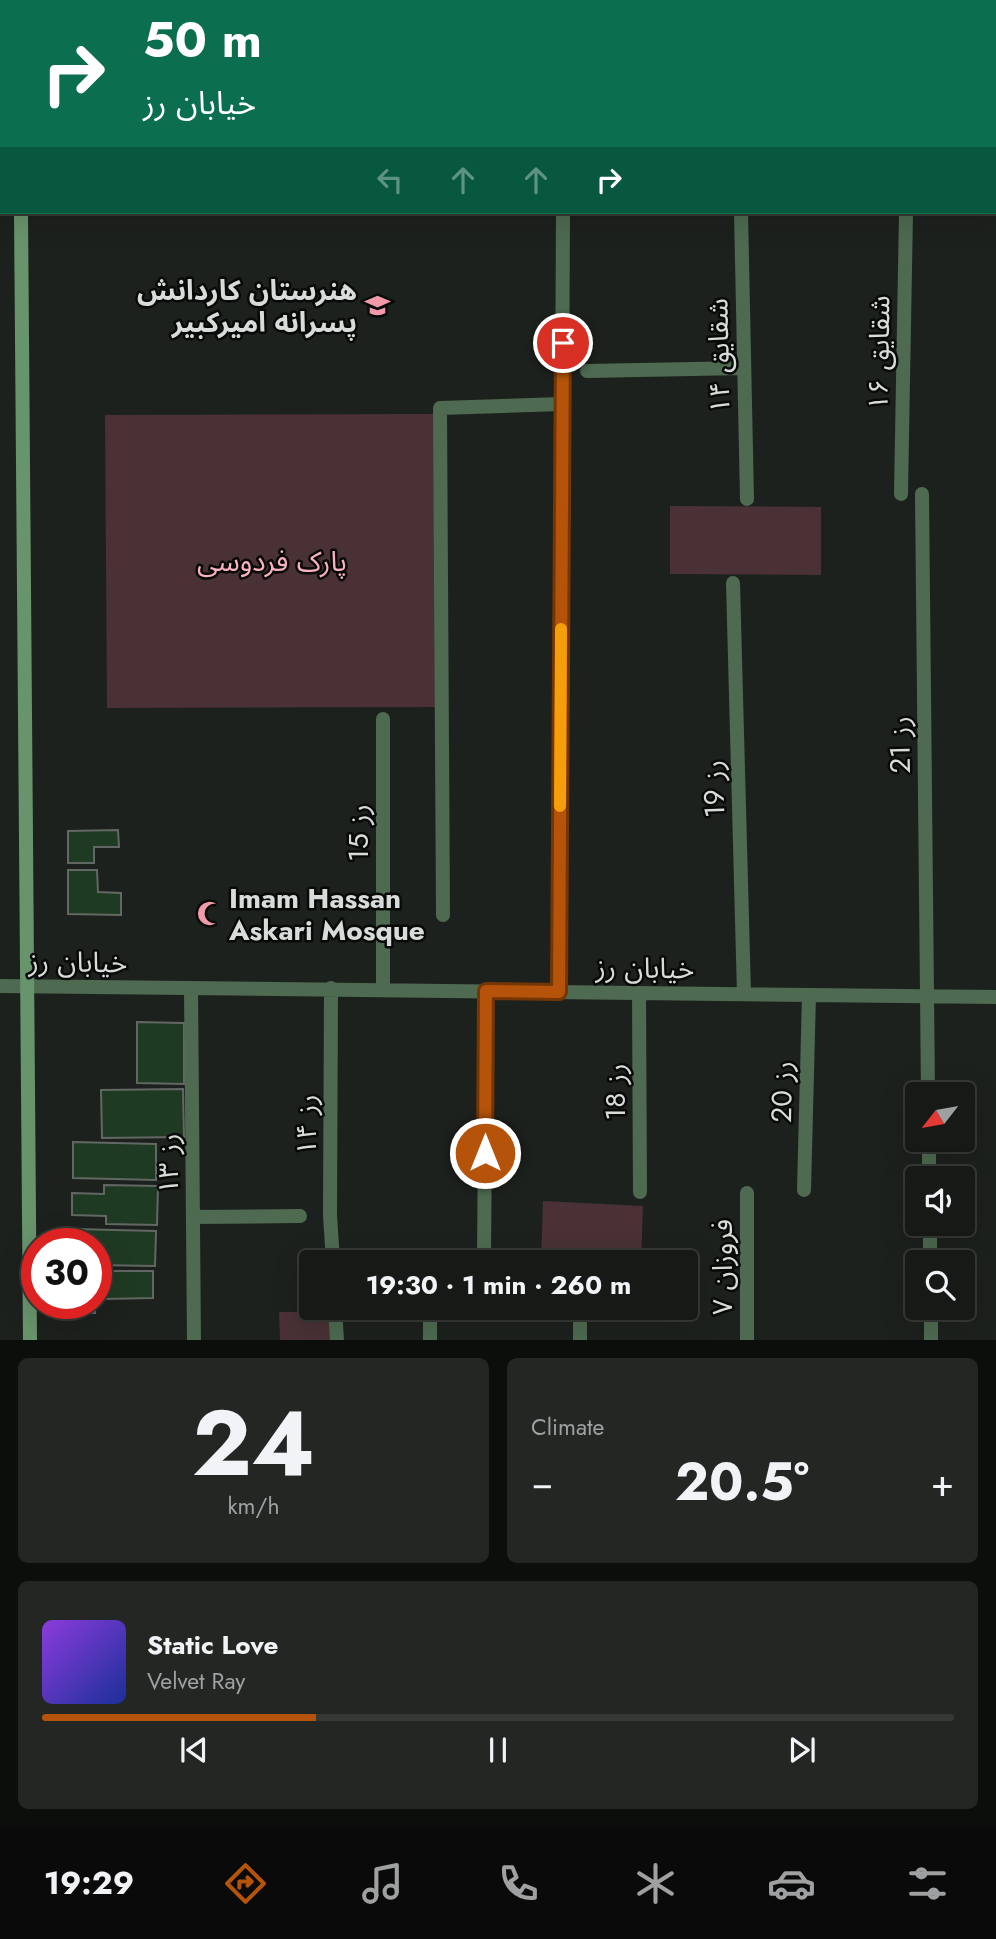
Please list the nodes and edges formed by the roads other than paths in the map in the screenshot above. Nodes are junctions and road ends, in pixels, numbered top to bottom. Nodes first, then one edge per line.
1 (21, 214) edge
2 (563, 214) edge
3 (741, 214) edge
4 (906, 214) edge
5 (744, 368) junction
6 (587, 371) dead end
7 (562, 404) junction
8 (901, 494) dead end
9 (922, 494) dead end
10 (747, 499) dead end
11 (733, 583) dead end
12 (383, 719) dead end
13 (443, 915) dead end
14 (0, 986) edge
15 (27, 986) junction
16 (191, 988) junction
17 (331, 988) junction
18 (383, 990) junction
19 (486, 991) junction
20 (559, 992) junction
21 (639, 993) junction
22 (744, 994) junction
23 (808, 995) junction
24 (927, 996) junction
25 (996, 996) edge
26 (928, 1082) edge
27 (804, 1190) dead end
28 (640, 1192) dead end
29 (747, 1193) dead end
30 (300, 1216) dead end
31 (193, 1217) junction
32 (332, 1250) edge
33 (484, 1250) edge
34 (336, 1320) edge
35 (430, 1320) edge
36 (580, 1320) edge
37 (931, 1320) edge
38 (30, 1340) edge
39 (194, 1340) edge
40 (337, 1340) edge
41 (430, 1340) edge
42 (580, 1340) edge
43 (747, 1340) edge
44 (931, 1340) edge

1 - 15 street
2 - 7 street
3 - 5 street, شقایق ۱۴
4 - 8 street, شقایق ۱۶
5 - 6 street
5 - 10 street, شقایق ۱۴
7 - 13 street
7 - 20 street
9 - 24 street, رز 21
11 - 22 street, رز 19
12 - 18 street, رز 15
14 - 15 street, خیابان رز
15 - 16 street, خیابان رز
15 - 38 street
16 - 17 street, خیابان رز
16 - 31 street, رز ۱۳
17 - 18 street, خیابان رز
17 - 32 street, رز ۱۴
18 - 19 street, خیابان رز
19 - 20 street, خیابان رز
19 - 33 street
20 - 21 street, خیابان رز
21 - 22 street, خیابان رز
21 - 28 street, رز 18
22 - 23 street, خیابان رز
23 - 24 street, خیابان رز
23 - 27 street, رز 20
24 - 25 street, خیابان رز
24 - 26 street, رز 21
29 - 43 street, فروزان ۷
30 - 31 street
31 - 39 street, رز ۱۳
34 - 40 street
35 - 41 street
36 - 42 street
37 - 44 street

